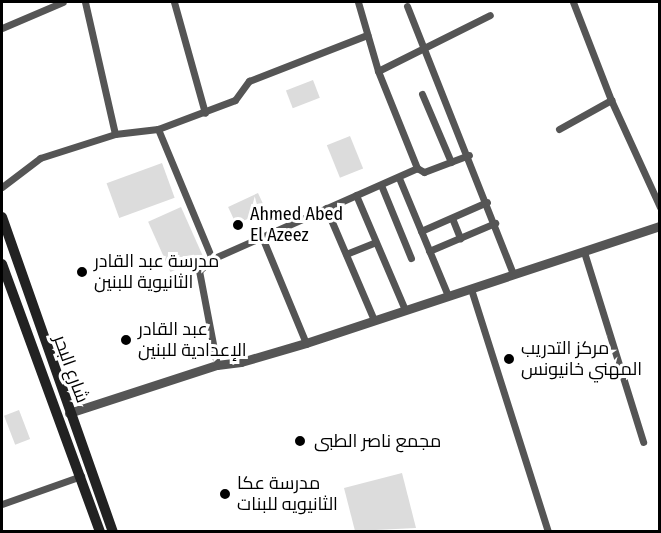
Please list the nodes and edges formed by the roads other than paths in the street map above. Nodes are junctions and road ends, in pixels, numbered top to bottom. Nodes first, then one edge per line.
1 (63, 2) edge
2 (86, 2) edge
3 (174, 2) edge
4 (358, 2) edge
5 (573, 2) edge
6 (407, 6) dead end
7 (490, 15) dead end
8 (2, 28) edge
9 (367, 36) junction
10 (425, 50) junction
11 (378, 71) junction
12 (422, 94) dead end
13 (611, 100) junction
14 (205, 113) junction
15 (158, 129) junction
16 (559, 129) dead end
17 (115, 134) junction
18 (469, 155) junction
19 (451, 162) junction
20 (417, 168) junction
21 (399, 178) junction
22 (381, 185) junction
23 (2, 187) edge
24 (356, 195) junction
25 (487, 202) junction
26 (660, 207) edge
27 (326, 208) junction
28 (2, 217) edge
29 (452, 218) junction
30 (495, 223) junction
31 (660, 226) edge
32 (421, 231) junction
33 (262, 237) junction
34 (460, 238) junction
35 (375, 242) junction
36 (429, 251) junction
37 (584, 252) junction
38 (346, 254) junction
39 (411, 258) dead end
40 (212, 259) junction
41 (2, 264) edge
42 (513, 274) junction
43 (471, 289) junction
44 (448, 296) junction
45 (405, 310) junction
46 (374, 320) junction
47 (306, 343) junction
48 (217, 365) junction
49 (69, 412) junction
50 (642, 442) dead end
51 (81, 476) junction
52 (2, 504) edge
53 (100, 531) edge
54 (112, 531) edge
55 (548, 531) edge

1 - 8 street
2 - 17 street
3 - 14 street
4 - 9 street
5 - 13 street
6 - 10 street
7 - 10 street
9 - 11 street
9 - 14 street
10 - 11 street
10 - 18 street
11 - 20 street
12 - 19 street
13 - 16 street
13 - 26 street
14 - 15 street
15 - 17 street
15 - 40 street
17 - 23 street
18 - 19 street
18 - 25 street
19 - 20 street
20 - 21 street
21 - 22 street
21 - 32 street
22 - 24 street
22 - 39 street
24 - 27 street
24 - 35 street
25 - 29 street
25 - 30 street
27 - 33 street
27 - 38 street
28 - 49 main road, شارع البحر
29 - 32 street
29 - 34 street
30 - 34 street
30 - 42 street
31 - 37 street
32 - 36 street
33 - 40 street
33 - 47 street
34 - 36 street
35 - 38 street
35 - 45 street
36 - 44 street
37 - 42 street
37 - 50 street
38 - 46 street
40 - 48 street
41 - 51 main road, شارع البحر
42 - 43 street
43 - 44 street
43 - 55 street
44 - 45 street
45 - 46 street
46 - 47 street
47 - 48 street
48 - 49 street
49 - 54 main road, شارع البحر
51 - 52 street
51 - 53 main road, شارع البحر

